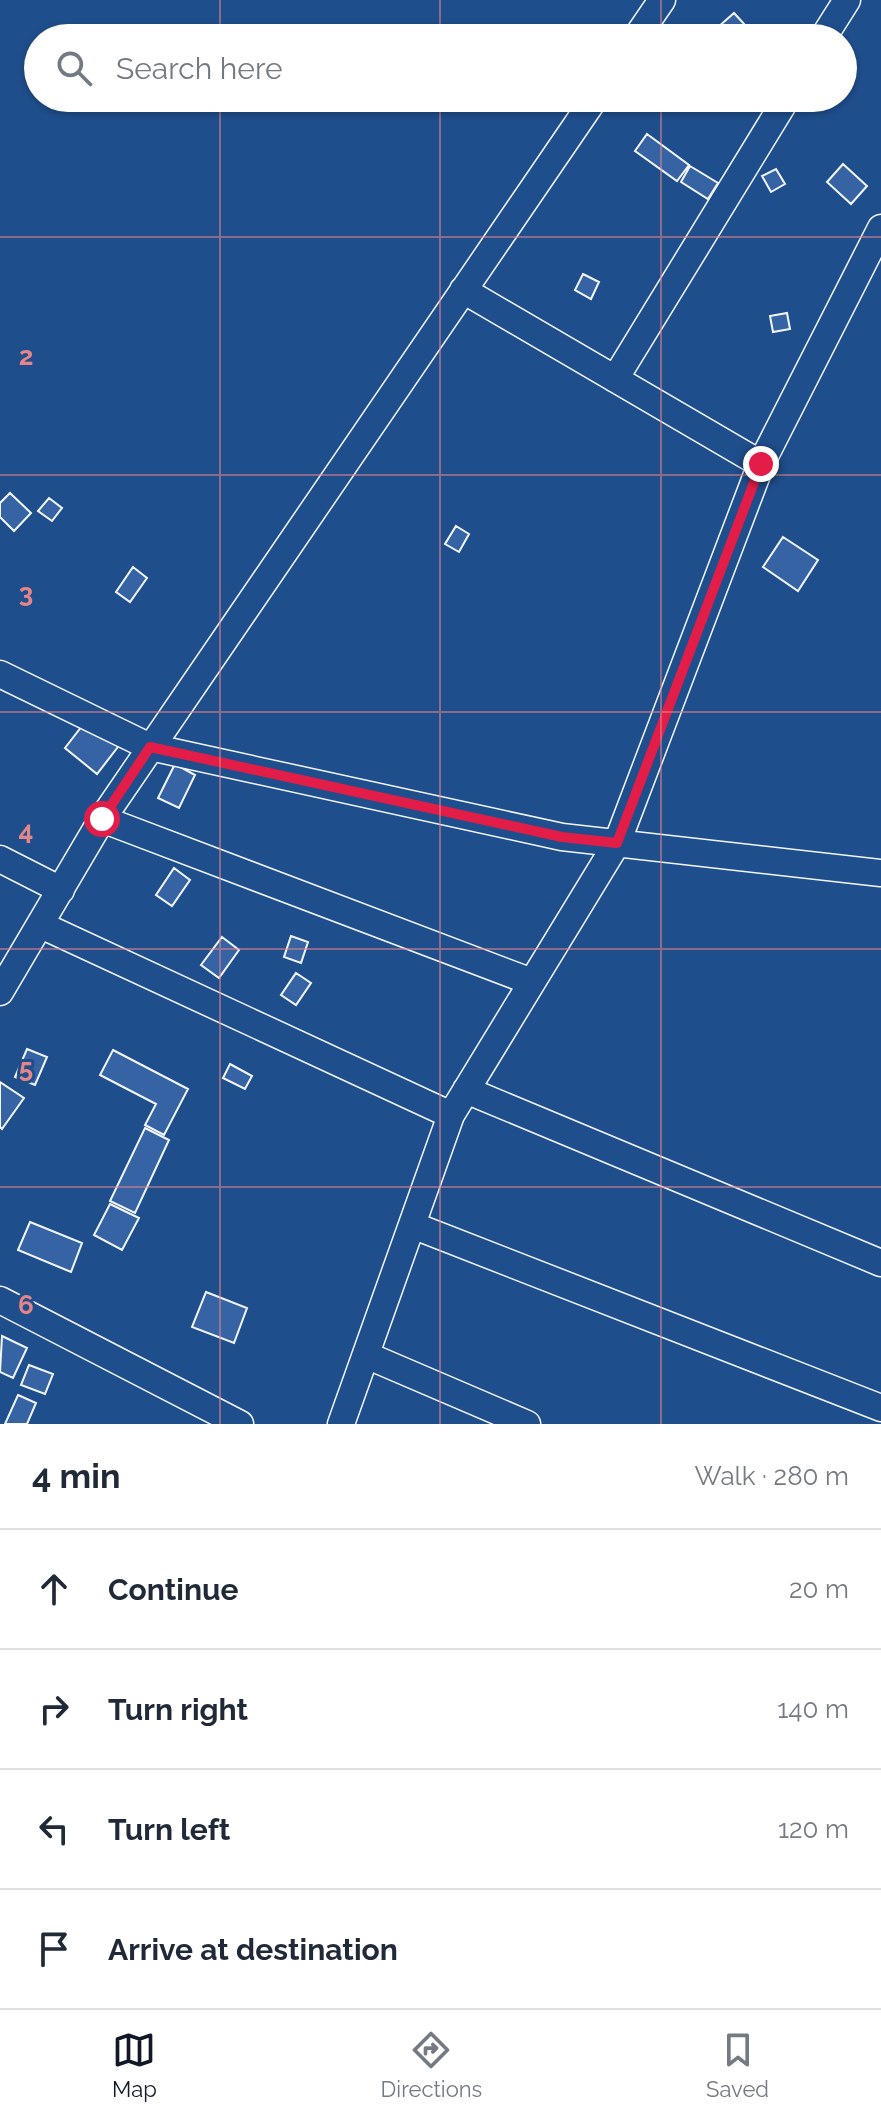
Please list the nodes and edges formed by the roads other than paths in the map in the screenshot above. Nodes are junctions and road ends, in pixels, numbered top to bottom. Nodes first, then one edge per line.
1 (662, 0) edge
2 (847, 0) edge
3 (646, 24) edge
4 (832, 24) edge
5 (585, 112) edge
6 (778, 112) edge
7 (881, 228) edge
8 (463, 290) junction
9 (615, 379) junction
10 (761, 464) junction
11 (0, 674) edge
12 (150, 747) junction
13 (102, 819) junction
14 (617, 843) junction
15 (0, 859) edge
16 (881, 873) edge
17 (61, 890) junction
18 (41, 925) junction
19 (532, 982) junction
20 (1, 987) edge
21 (466, 1090) junction
22 (451, 1115) junction
23 (412, 1225) junction
24 (881, 1263) edge
25 (0, 1300) edge
26 (366, 1355) junction
27 (881, 1408) edge
28 (240, 1424) edge
29 (341, 1424) edge
30 (527, 1424) edge

1 - 3 street
2 - 4 street
5 - 8 street
6 - 9 street
7 - 10 street
8 - 9 street
8 - 12 street
9 - 10 street
10 - 14 street
11 - 12 street
12 - 13 street
12 - 14 street
13 - 17 street
13 - 19 street
14 - 16 street
14 - 19 street
15 - 17 street
17 - 18 street
18 - 20 street
18 - 22 street
19 - 21 street
21 - 22 street
21 - 24 street
22 - 23 street
23 - 26 street
23 - 27 street
25 - 28 street
26 - 29 street
26 - 30 street

